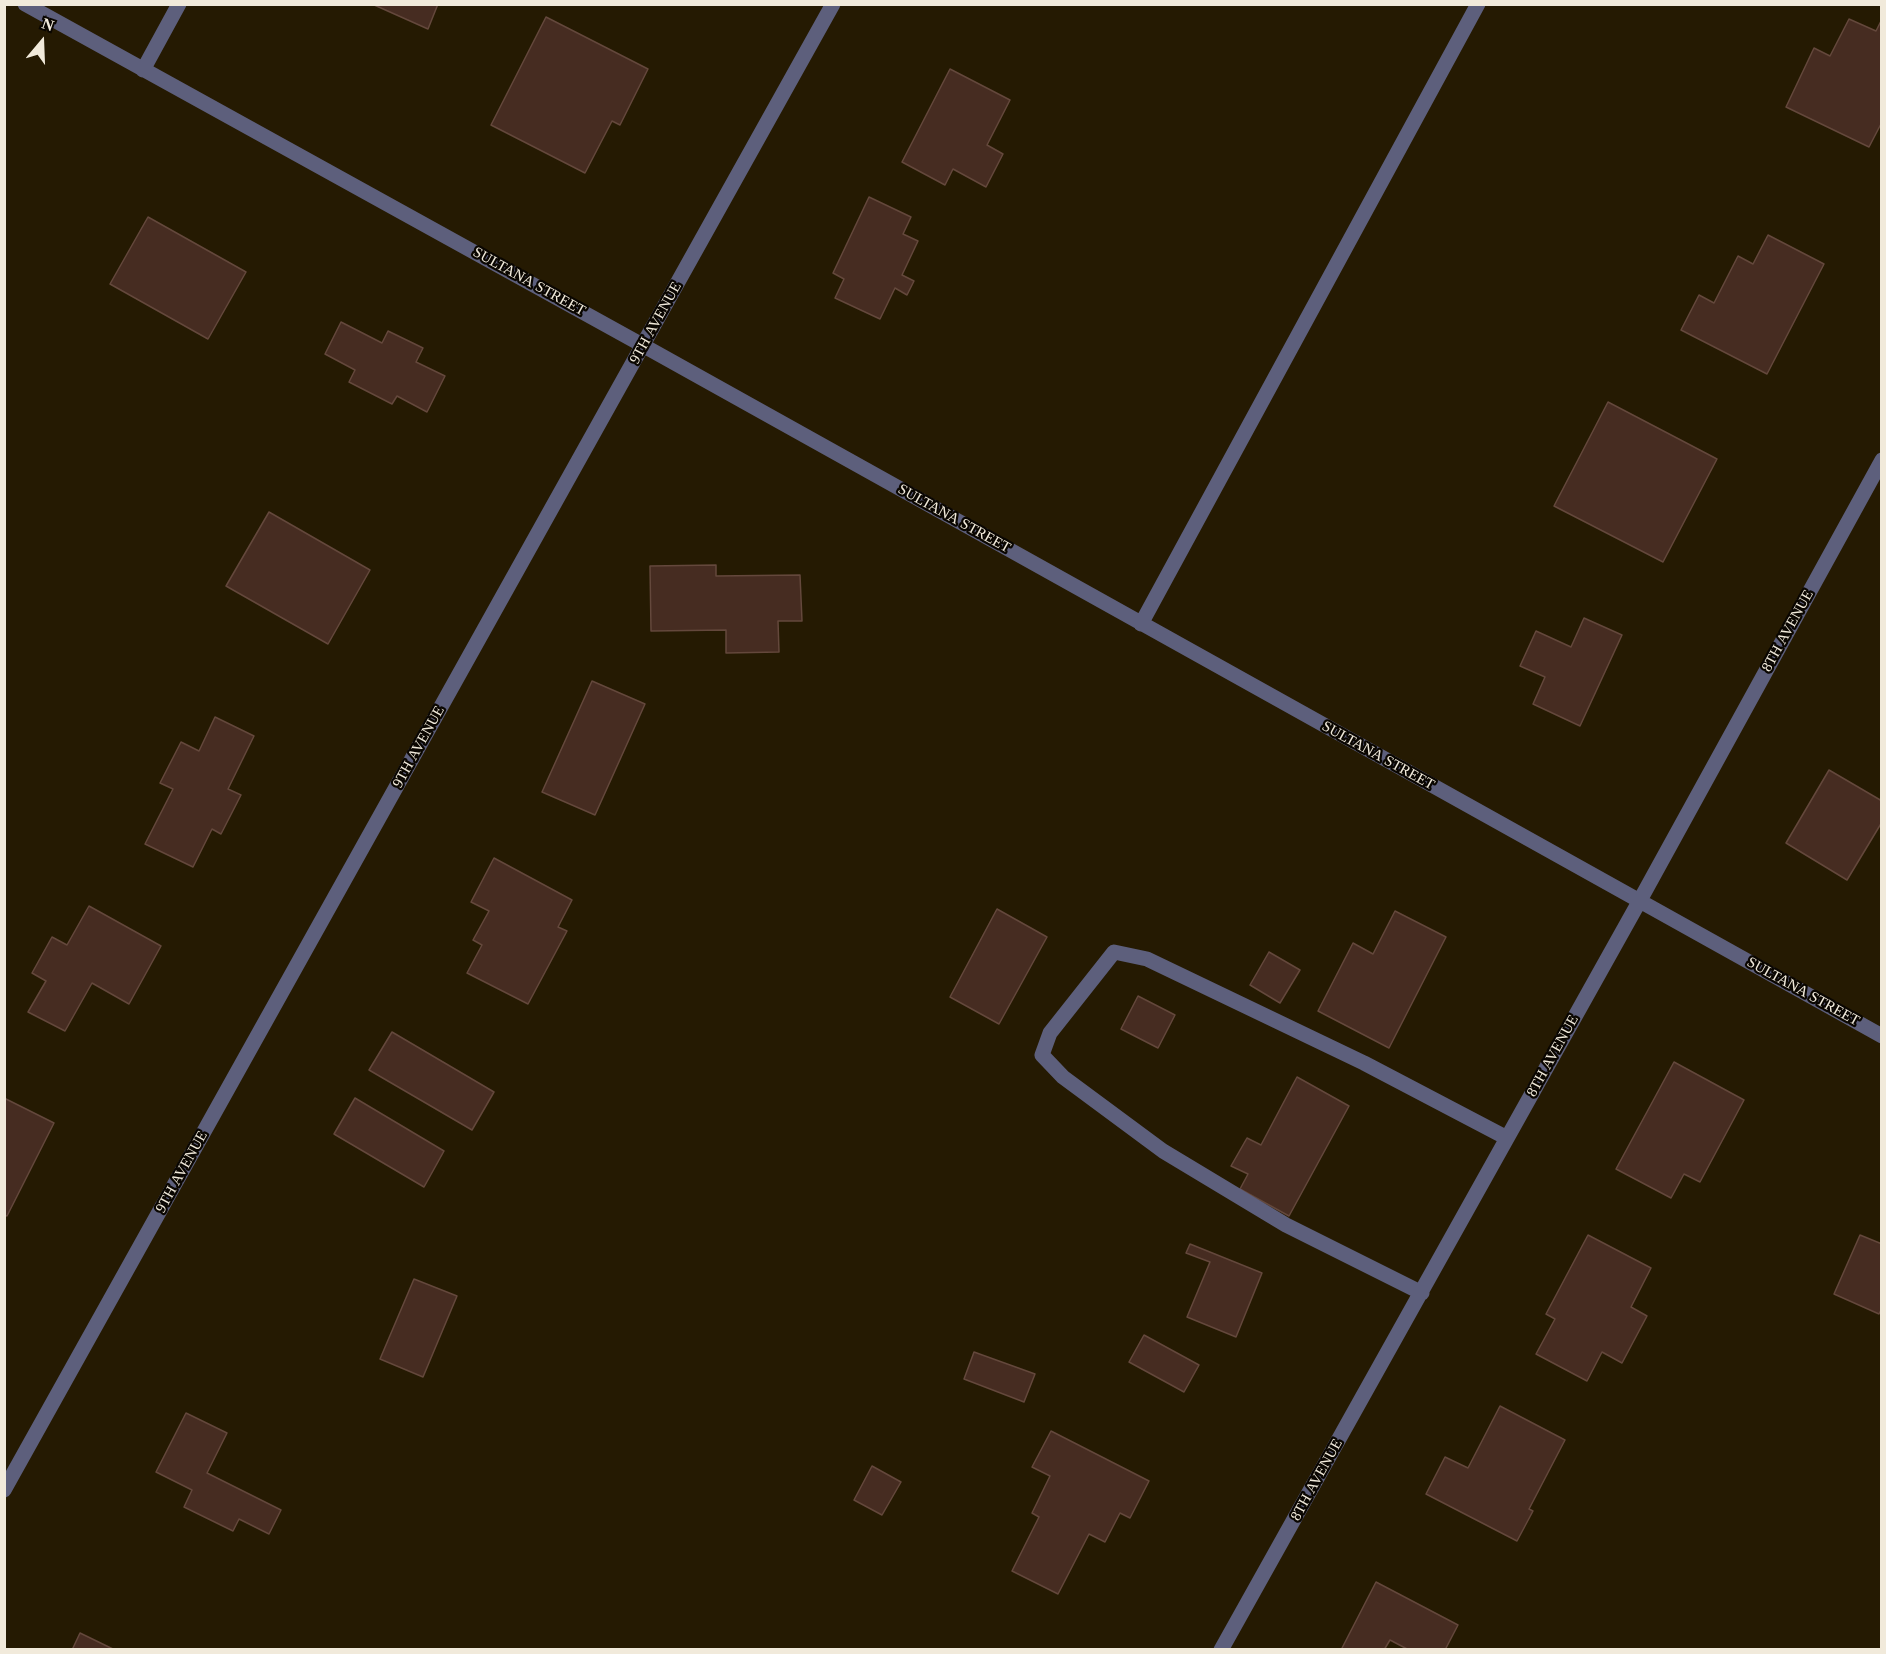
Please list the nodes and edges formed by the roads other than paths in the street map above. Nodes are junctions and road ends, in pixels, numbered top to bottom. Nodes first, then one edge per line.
1 (24, 4) edge
2 (179, 4) edge
3 (833, 4) edge
4 (1478, 4) edge
5 (143, 70) junction
6 (644, 346) junction
7 (1881, 460) edge
8 (1142, 624) junction
9 (1640, 902) junction
10 (1881, 1035) edge
11 (1507, 1138) junction
12 (1422, 1293) junction
13 (4, 1490) edge
14 (1221, 1650) edge

1 - 5 street, SULTANA STREET
2 - 5 street
3 - 6 street, 9TH AVENUE
4 - 8 street
5 - 6 street, SULTANA STREET
6 - 8 street, SULTANA STREET
6 - 13 street, 9TH AVENUE
7 - 9 street, 8TH AVENUE
8 - 9 street, SULTANA STREET
9 - 10 street, SULTANA STREET
9 - 11 street, 8TH AVENUE
11 - 12 street, 8TH AVENUE
11 - 12 street
12 - 14 street, 8TH AVENUE

